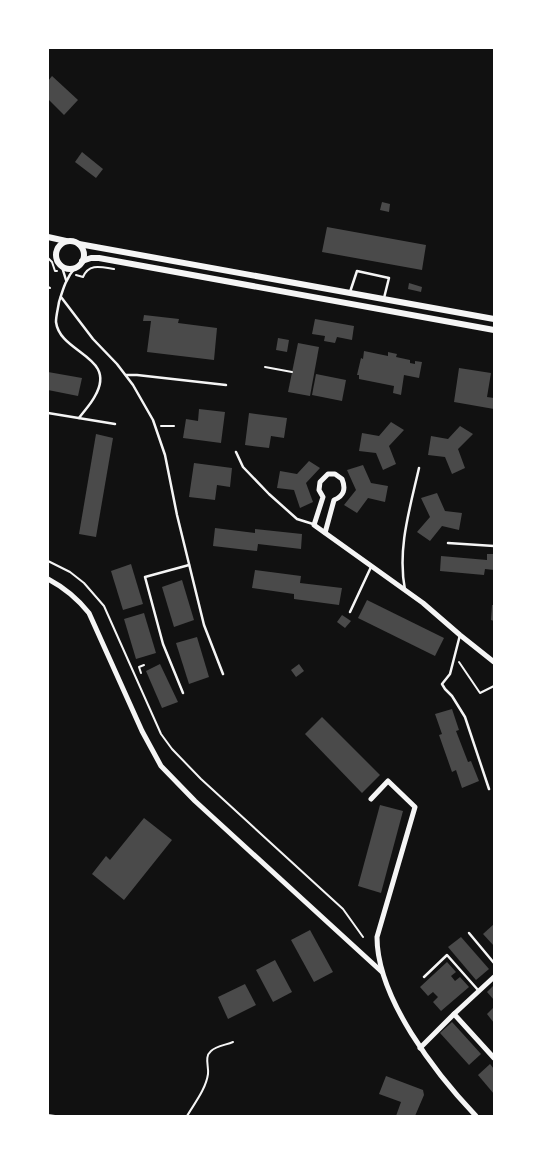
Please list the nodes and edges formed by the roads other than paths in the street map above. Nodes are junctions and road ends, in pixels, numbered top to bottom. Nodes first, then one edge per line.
1 (48, 237) edge
2 (66, 241) junction
3 (80, 244) junction
4 (48, 250) edge
5 (56, 255) junction
6 (82, 262) junction
7 (75, 268) junction
8 (63, 270) junction
9 (66, 280) junction
10 (350, 292) junction
11 (61, 297) junction
12 (384, 298) junction
13 (494, 319) edge
14 (494, 330) edge
15 (126, 375) junction
16 (226, 385) dead end
17 (48, 413) edge
18 (79, 418) junction
19 (115, 424) dead end
20 (236, 452) dead end
21 (419, 468) dead end
22 (314, 525) junction
23 (325, 533) junction
24 (448, 542) dead end
25 (494, 546) edge
26 (189, 565) junction
27 (371, 567) junction
28 (48, 579) edge
29 (405, 591) junction
30 (350, 612) dead end
31 (460, 635) junction
32 (494, 662) edge
33 (224, 674) dead end
34 (183, 693) dead end
35 (489, 789) dead end
36 (371, 799) dead end
37 (469, 933) dead end
38 (494, 961) edge
39 (382, 972) junction
40 (424, 977) dead end
41 (494, 977) edge
42 (479, 991) junction
43 (454, 1014) junction
44 (420, 1048) junction
45 (494, 1058) edge
46 (476, 1116) edge

1 - 2 street
2 - 3 street
2 - 5 street
3 - 6 street
3 - 10 street
4 - 5 street
5 - 8 street
6 - 7 street
6 - 14 street
7 - 8 street
7 - 9 lane
8 - 9 lane
9 - 11 lane
10 - 12 street
10 - 12 lane
11 - 15 lane
11 - 18 lane
12 - 13 street
15 - 16 lane
15 - 26 lane
17 - 18 lane
18 - 19 lane
20 - 22 lane
21 - 29 lane
22 - 23 street
22 - 23 street
23 - 27 street
24 - 25 lane
26 - 33 lane
26 - 34 lane
27 - 29 street
27 - 30 lane
28 - 39 street
29 - 31 street
31 - 32 street
31 - 35 lane
36 - 39 street
37 - 38 lane
39 - 44 street
40 - 42 lane
41 - 42 street
42 - 43 street
43 - 44 street
43 - 45 street
44 - 46 street

